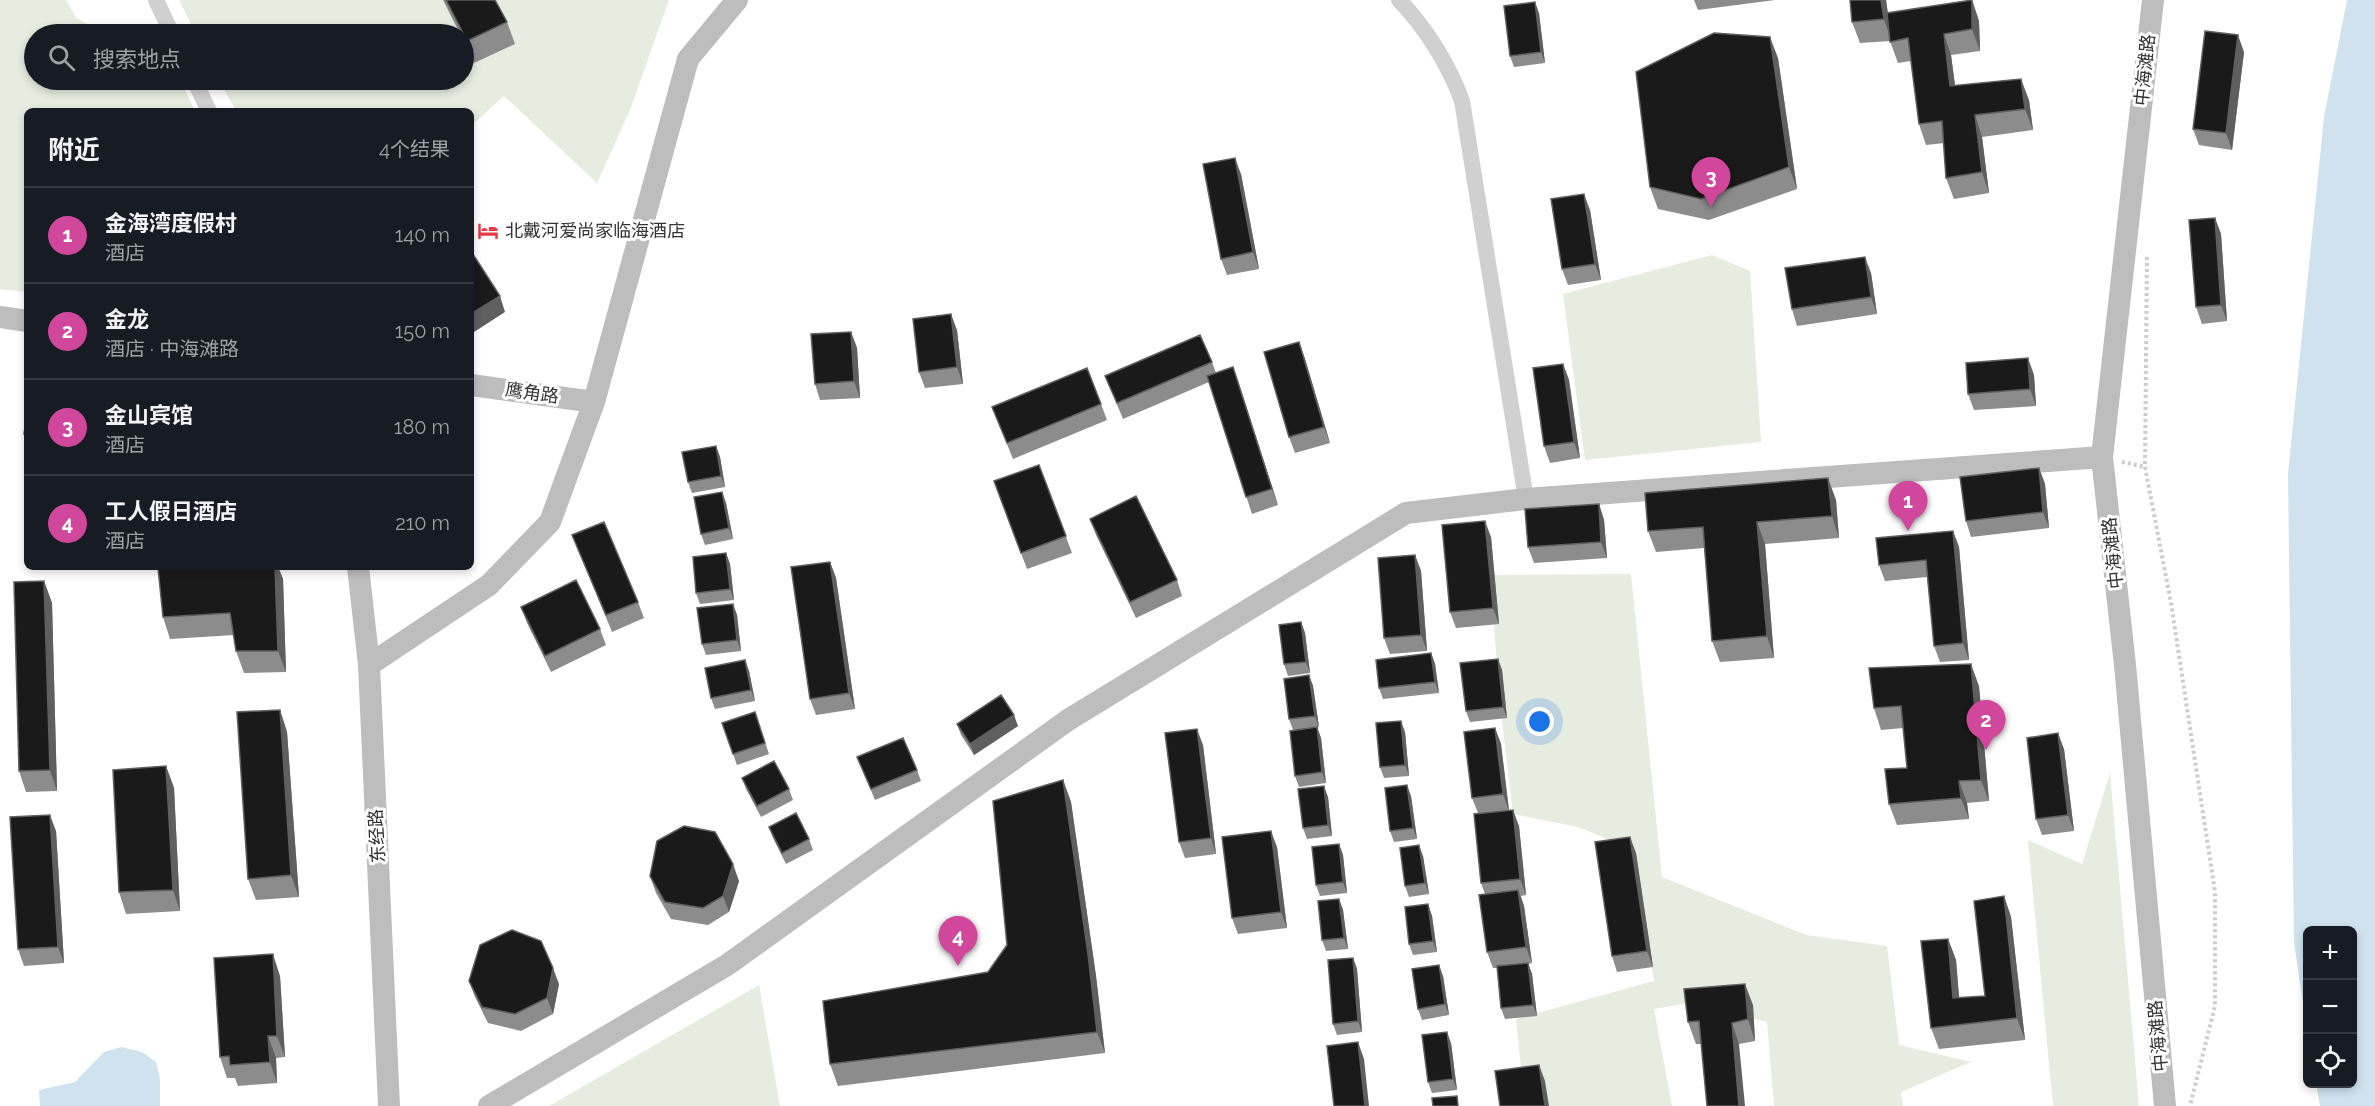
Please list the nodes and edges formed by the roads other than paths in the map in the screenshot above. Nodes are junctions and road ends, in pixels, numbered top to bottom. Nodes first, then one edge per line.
1 (156, 0) edge
2 (737, 0) edge
3 (1399, 0) edge
4 (2153, 0) edge
5 (167, 24) edge
6 (199, 90) edge
7 (208, 108) edge
8 (0, 317) edge
9 (24, 321) edge
10 (474, 384) edge
11 (594, 402) junction
12 (2102, 458) junction
13 (1526, 499) junction
14 (358, 570) edge
15 (369, 665) junction
16 (389, 1106) edge
17 (489, 1106) edge
18 (2165, 1106) edge

1 - 5 street
2 - 11 main road
3 - 13 street
4 - 12 main road, 中海滩路
6 - 7 street
8 - 9 main road
10 - 11 main road, 鹰角路
11 - 15 main road
12 - 13 main road
12 - 18 main road, 中海滩路
13 - 17 main road
14 - 15 main road, 东经路
15 - 16 main road, 东经路

